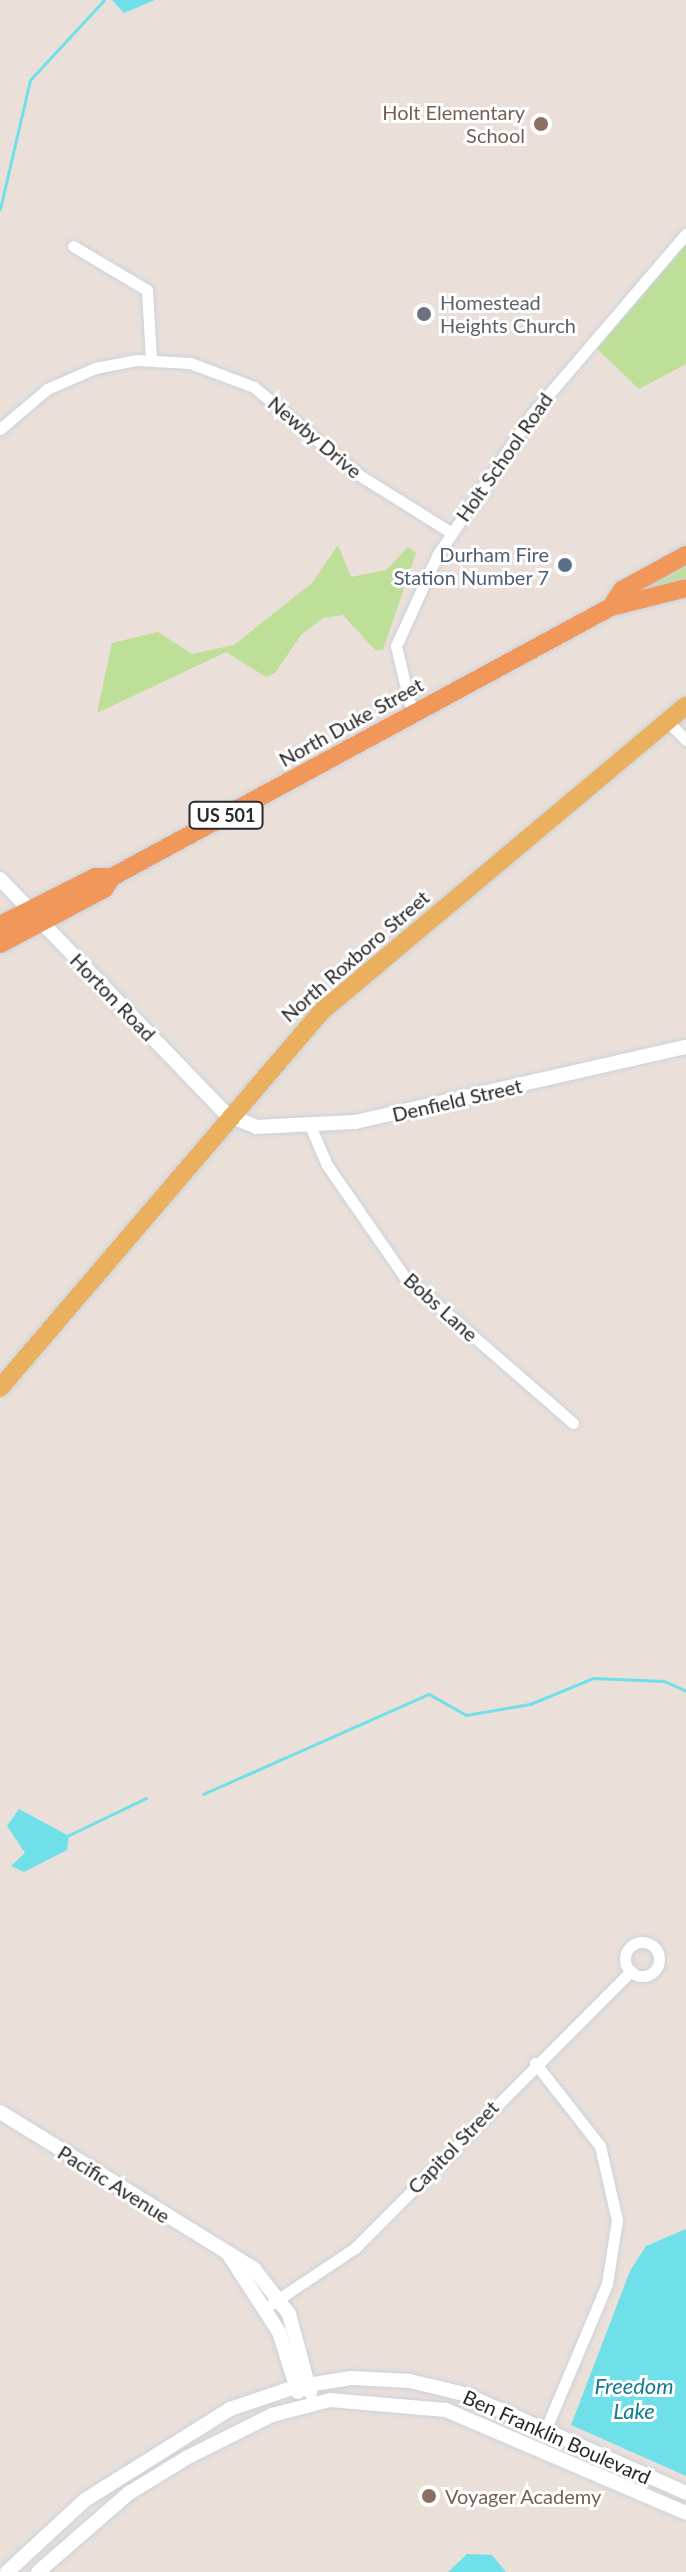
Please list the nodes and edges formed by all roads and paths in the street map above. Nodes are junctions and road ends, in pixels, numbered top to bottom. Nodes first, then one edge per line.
1 (686, 234) edge
2 (73, 246) dead end
3 (151, 359) junction
4 (0, 429) edge
5 (452, 533) junction
6 (686, 555) edge
7 (681, 593) edge
8 (611, 607) junction
9 (686, 706) edge
10 (412, 713) junction
11 (669, 723) junction
12 (686, 740) edge
13 (0, 879) edge
14 (35, 915) junction
15 (0, 925) edge
16 (0, 944) edge
17 (686, 1047) edge
18 (227, 1115) junction
19 (311, 1128) junction
20 (0, 1388) edge
21 (573, 1423) dead end
22 (631, 1971) dead end
23 (535, 2063) junction
24 (0, 2112) edge
25 (229, 2255) junction
26 (281, 2299) junction
27 (265, 2308) junction
28 (312, 2384) junction
29 (295, 2387) junction
30 (307, 2405) junction
31 (545, 2431) junction
32 (686, 2493) edge
33 (682, 2512) edge
34 (7, 2572) edge
35 (38, 2572) edge

1 - 5 street, Holt School Road
2 - 3 street
3 - 4 street, Newby Drive
3 - 5 street, Newby Drive
5 - 10 street, Holt School Road
6 - 8 highway, North Duke Street / US 501
7 - 8 highway, North Duke Street / US 501
8 - 10 highway, North Duke Street / US 501
9 - 11 main road, North Roxboro Street
10 - 14 highway, North Duke Street / US 501
11 - 12 street
11 - 18 main road, North Roxboro Street
13 - 14 street, Horton Road
14 - 15 highway, North Duke Street / US 501
14 - 16 highway, North Duke Street / US 501
14 - 18 street, Horton Road
17 - 19 street, Denfield Street
18 - 19 street, Denfield Street
18 - 20 main road, North Roxboro Street
19 - 21 street, Bobs Lane
22 - 23 street, Capitol Street
23 - 26 street, Capitol Street
23 - 31 street
24 - 25 street, Pacific Avenue
25 - 26 street, Pacific Avenue
25 - 27 street, Pacific Avenue
26 - 27 street, Capitol Street
26 - 28 street, Pacific Avenue
27 - 29 street, Pacific Avenue
28 - 29 street, Ben Franklin Boulevard
28 - 30 street
28 - 31 street, Ben Franklin Boulevard
29 - 30 street, Pacific Avenue
29 - 34 street, Ben Franklin Boulevard
30 - 33 street, Ben Franklin Boulevard
30 - 35 street, Ben Franklin Boulevard
31 - 32 street, Ben Franklin Boulevard

